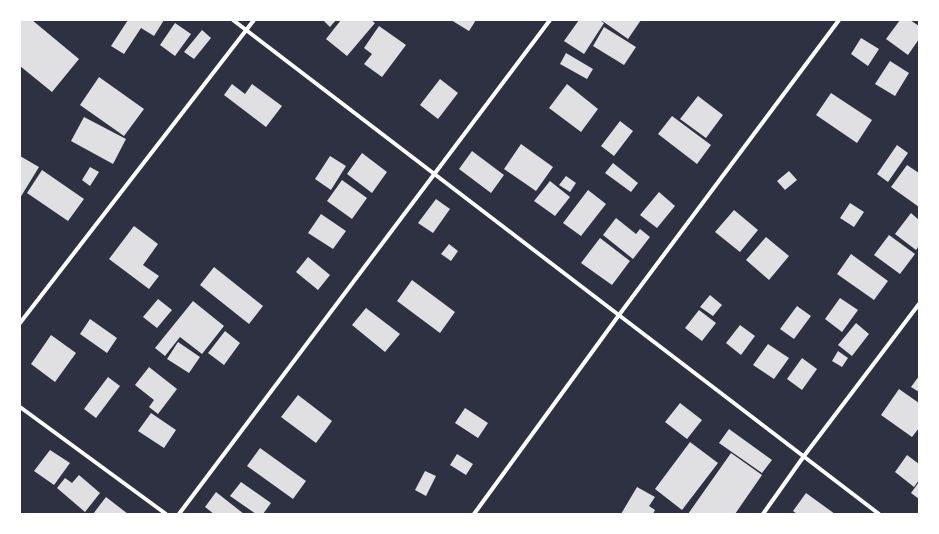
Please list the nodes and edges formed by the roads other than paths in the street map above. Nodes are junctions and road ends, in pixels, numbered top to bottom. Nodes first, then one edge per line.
1 (233, 20) edge
2 (254, 20) edge
3 (550, 20) edge
4 (839, 20) edge
5 (246, 30) junction
6 (434, 174) junction
7 (919, 304) edge
8 (28, 313) junction
9 (619, 315) junction
10 (20, 316) edge
11 (20, 323) edge
12 (20, 407) edge
13 (804, 456) junction
14 (166, 514) edge
15 (179, 514) edge
16 (474, 514) edge
17 (763, 514) edge
18 (879, 514) edge

1 - 5 street
2 - 5 street
3 - 6 street
4 - 9 street
5 - 6 street
5 - 8 street
6 - 9 street
6 - 15 street
7 - 13 street
8 - 10 street
8 - 11 street
9 - 13 street
9 - 16 street
12 - 14 street
13 - 17 street
13 - 18 street

